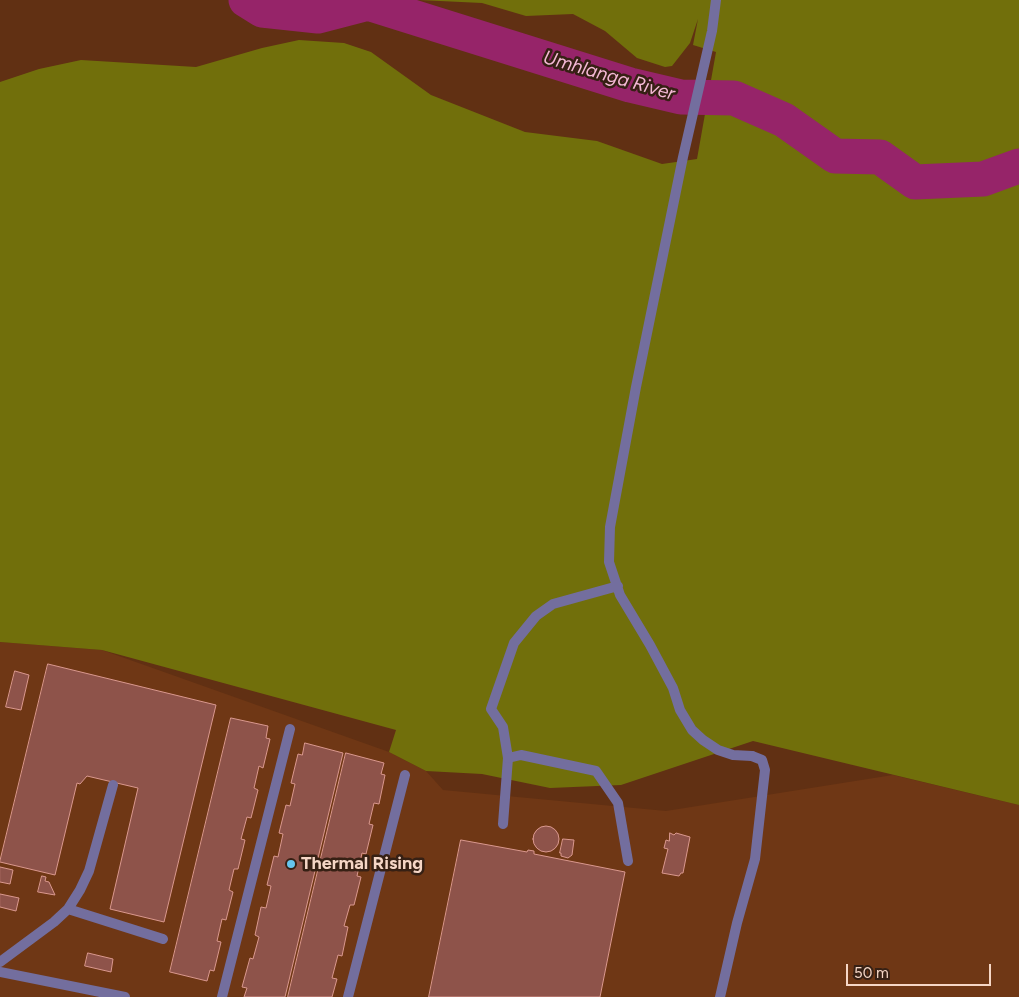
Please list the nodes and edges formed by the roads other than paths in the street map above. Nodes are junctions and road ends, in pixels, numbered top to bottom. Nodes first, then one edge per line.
1 (716, 0) edge
2 (618, 586) junction
3 (290, 728) dead end
4 (508, 758) junction
5 (405, 775) dead end
6 (113, 785) dead end
7 (502, 824) dead end
8 (628, 861) dead end
9 (68, 909) junction
10 (163, 939) dead end
11 (0, 962) edge
12 (0, 972) edge
13 (125, 997) edge
14 (222, 997) edge
15 (348, 997) edge
16 (720, 997) edge

1 - 2 street
2 - 4 street
2 - 16 street
3 - 14 street
4 - 7 street
4 - 8 street
5 - 15 street
6 - 9 street
9 - 10 street
9 - 11 street
12 - 13 street

